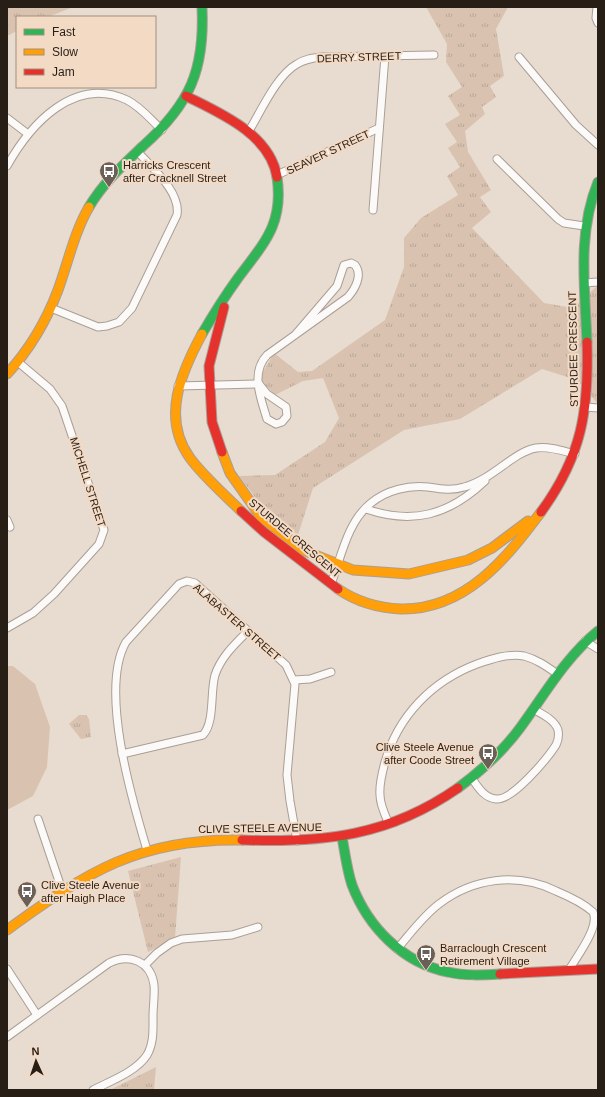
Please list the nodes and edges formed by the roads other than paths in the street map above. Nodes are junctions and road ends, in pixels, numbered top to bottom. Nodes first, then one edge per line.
1 (201, 7) edge
2 (597, 7) edge
3 (598, 23) edge
4 (434, 55) dead end
5 (385, 56) junction
6 (519, 57) dead end
7 (104, 90) edge
8 (186, 96) junction
9 (7, 118) edge
10 (379, 128) junction
11 (162, 130) junction
12 (249, 131) junction
13 (28, 134) junction
14 (598, 145) edge
15 (137, 151) junction
16 (497, 160) dead end
17 (7, 166) edge
18 (277, 175) junction
19 (598, 182) edge
20 (372, 210) dead end
21 (584, 226) junction
22 (598, 282) edge
23 (584, 283) junction
24 (230, 292) junction
25 (51, 308) junction
26 (295, 335) junction
27 (18, 362) junction
28 (7, 374) edge
29 (259, 384) junction
30 (208, 385) junction
31 (178, 386) junction
32 (586, 407) junction
33 (598, 408) edge
34 (575, 454) junction
35 (493, 474) junction
36 (223, 480) junction
37 (452, 490) junction
38 (456, 503) junction
39 (366, 508) junction
40 (543, 508) junction
41 (487, 550) junction
42 (498, 562) junction
43 (339, 564) junction
44 (331, 584) junction
45 (7, 628) edge
46 (248, 631) junction
47 (598, 631) edge
48 (584, 641) junction
49 (598, 649) edge
50 (331, 672) dead end
51 (556, 673) junction
52 (294, 680) junction
53 (533, 708) junction
54 (122, 754) junction
55 (471, 777) junction
56 (38, 819) dead end
57 (389, 824) junction
58 (342, 836) junction
59 (297, 842) junction
60 (147, 850) junction
61 (62, 890) junction
62 (258, 927) dead end
63 (7, 930) edge
64 (398, 949) junction
65 (145, 965) junction
66 (598, 968) edge
67 (7, 969) edge
68 (569, 970) junction
69 (37, 1015) junction
70 (7, 1037) edge
71 (93, 1090) edge

1 - 8 street
2 - 3 street
4 - 5 street, DERRY STREET
5 - 10 street, SEAVER STREET
5 - 12 street, DERRY STREET
6 - 14 street
7 - 11 street
7 - 13 street
8 - 11 street
8 - 12 street, STURDEE CRESCENT
9 - 13 street
10 - 18 street, SEAVER STREET
10 - 20 street, SEAVER STREET
11 - 15 street
12 - 18 street, STURDEE CRESCENT
13 - 17 street
15 - 25 street
15 - 25 street
16 - 21 street
18 - 24 street, STURDEE CRESCENT
19 - 21 street, STURDEE CRESCENT
21 - 23 street, STURDEE CRESCENT
22 - 23 street
23 - 32 street, STURDEE CRESCENT
24 - 30 street, STURDEE CRESCENT
24 - 31 street, STURDEE CRESCENT
25 - 27 street
26 - 26 street
26 - 29 street
27 - 28 street
27 - 45 street, MICHELL STREET
29 - 29 street
29 - 30 street
30 - 31 street
30 - 36 street, STURDEE CRESCENT
31 - 36 street, STURDEE CRESCENT
32 - 33 street
32 - 34 street, STURDEE CRESCENT
34 - 35 street
34 - 40 street, STURDEE CRESCENT
35 - 37 street
35 - 38 street
36 - 43 street, STURDEE CRESCENT
36 - 44 street, STURDEE CRESCENT
37 - 38 street
37 - 39 street
38 - 39 street
39 - 43 street
40 - 41 street, STURDEE CRESCENT
40 - 42 street, STURDEE CRESCENT
41 - 42 street
41 - 43 street, STURDEE CRESCENT
42 - 44 street, STURDEE CRESCENT
43 - 44 street
46 - 52 street, ALABASTER STREET
46 - 54 street
46 - 54 street, ALABASTER STREET
47 - 48 street, CLIVE STEELE AVENUE
48 - 49 street
48 - 51 street, CLIVE STEELE AVENUE
50 - 52 street
51 - 53 street, CLIVE STEELE AVENUE
51 - 57 street
52 - 59 street, ALABASTER STREET
53 - 55 street, CLIVE STEELE AVENUE
53 - 55 street
54 - 60 street, ALABASTER STREET
55 - 57 street, CLIVE STEELE AVENUE
56 - 61 street
57 - 58 street, CLIVE STEELE AVENUE
58 - 59 street, CLIVE STEELE AVENUE
58 - 64 street
59 - 60 street, CLIVE STEELE AVENUE
60 - 61 street, CLIVE STEELE AVENUE
61 - 63 street, CLIVE STEELE AVENUE
62 - 65 street
64 - 68 street
64 - 68 street
65 - 69 street
65 - 71 street
66 - 68 street
67 - 69 street
69 - 70 street

